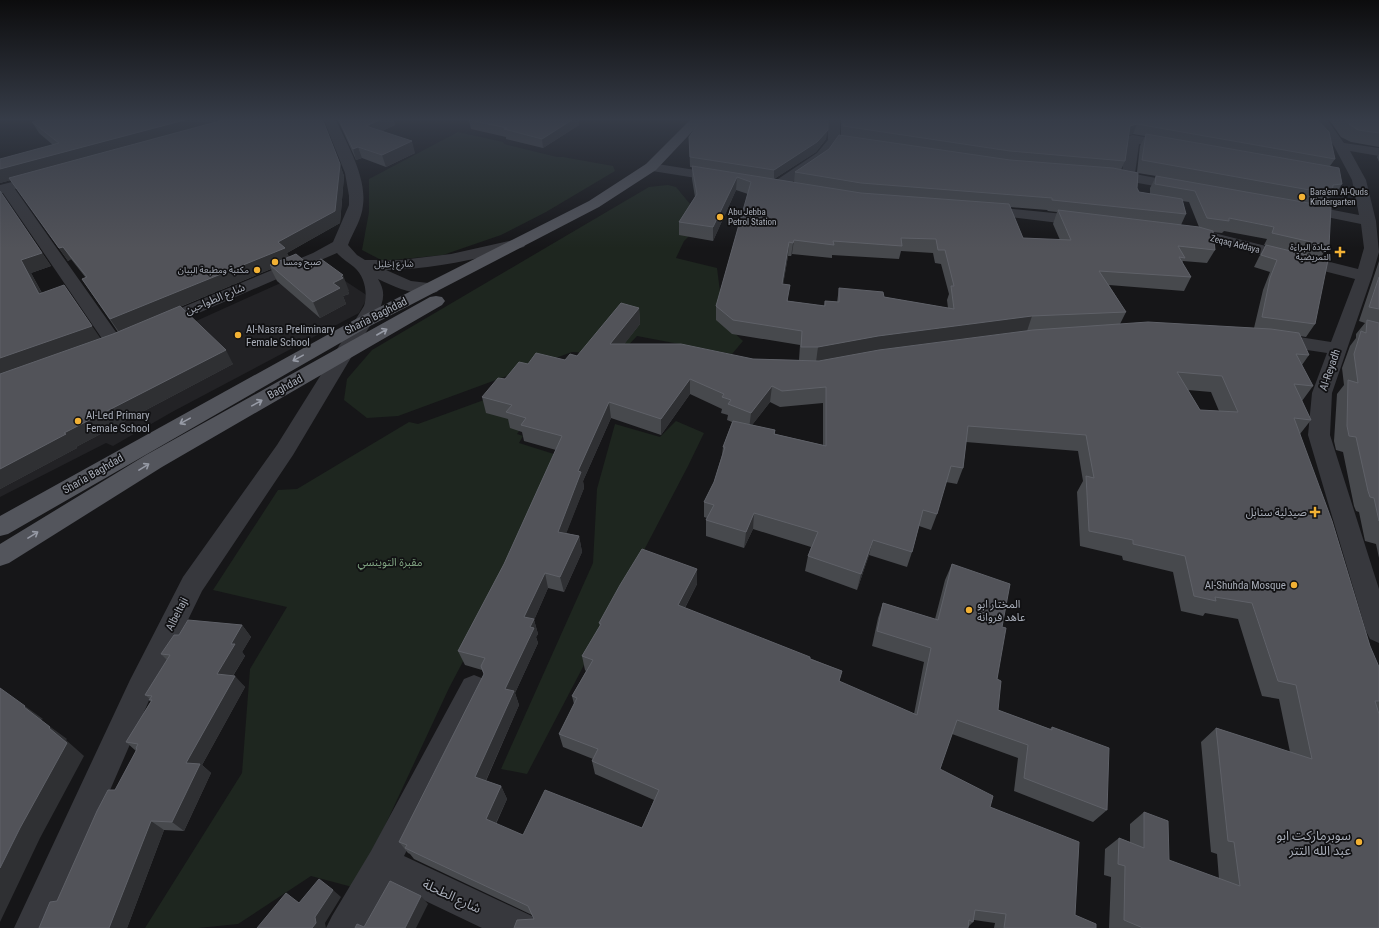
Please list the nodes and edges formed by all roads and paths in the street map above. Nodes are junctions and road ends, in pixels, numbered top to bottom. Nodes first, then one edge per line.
1 (347, 161) edge
2 (657, 161) edge
3 (814, 161) edge
4 (1130, 161) edge
5 (1346, 161) edge
6 (651, 167) junction
7 (1093, 173) edge
8 (58, 174) edge
9 (732, 179) edge
10 (762, 184) edge
11 (777, 186) junction
12 (1142, 187) junction
13 (4, 189) edge
14 (796, 189) edge
15 (1198, 190) edge
16 (1291, 206) edge
17 (966, 209) edge
18 (569, 218) junction
19 (1368, 221) junction
20 (1098, 223) edge
21 (1169, 231) edge
22 (518, 244) junction
23 (340, 245) junction
24 (361, 264) junction
25 (1364, 276) junction
26 (431, 288) junction
27 (362, 323) junction
28 (1346, 325) junction
29 (1366, 330) edge
30 (1254, 337) edge
31 (1337, 349) junction
32 (343, 354) junction
33 (0, 527) edge
34 (0, 556) edge
35 (1379, 631) edge
36 (474, 688) dead end
37 (383, 863) junction
38 (32, 928) edge
39 (344, 928) edge
40 (520, 928) edge

1 - 23 street
2 - 6 main road, Sharia Baghdad
3 - 11 street
4 - 12 street
5 - 19 street, Al-Reyadh
6 - 9 street
6 - 18 main road, Sharia Baghdad
7 - 12 street
8 - 13 street
10 - 11 street
11 - 14 street
12 - 15 street
13 - 23 street, شارع الطواحين
16 - 19 street
17 - 20 street
18 - 22 main road, Sharia Baghdad
32 -> 18 main road, Baghdad
19 - 25 street, Al-Reyadh
21 - 25 street, Zeqaq Addaya
22 - 24 street, شارع إخليل
22 - 26 main road, Sharia Baghdad
23 - 24 street, شارع إخليل
24 - 26 street
24 - 27 street, Albeltaji
25 - 28 street, Al-Reyadh
26 - 27 main road, Sharia Baghdad
27 - 32 street, Albeltaji
27 -> 33 main road, Sharia Baghdad
28 - 29 street
28 - 31 street, Al-Reyadh
30 - 31 street
31 - 35 street, Al-Reyadh
34 -> 32 main road, Baghdad
32 - 38 street, Albeltaji
36 - 37 street
37 - 39 street
37 - 40 street, شارع الطحلة

